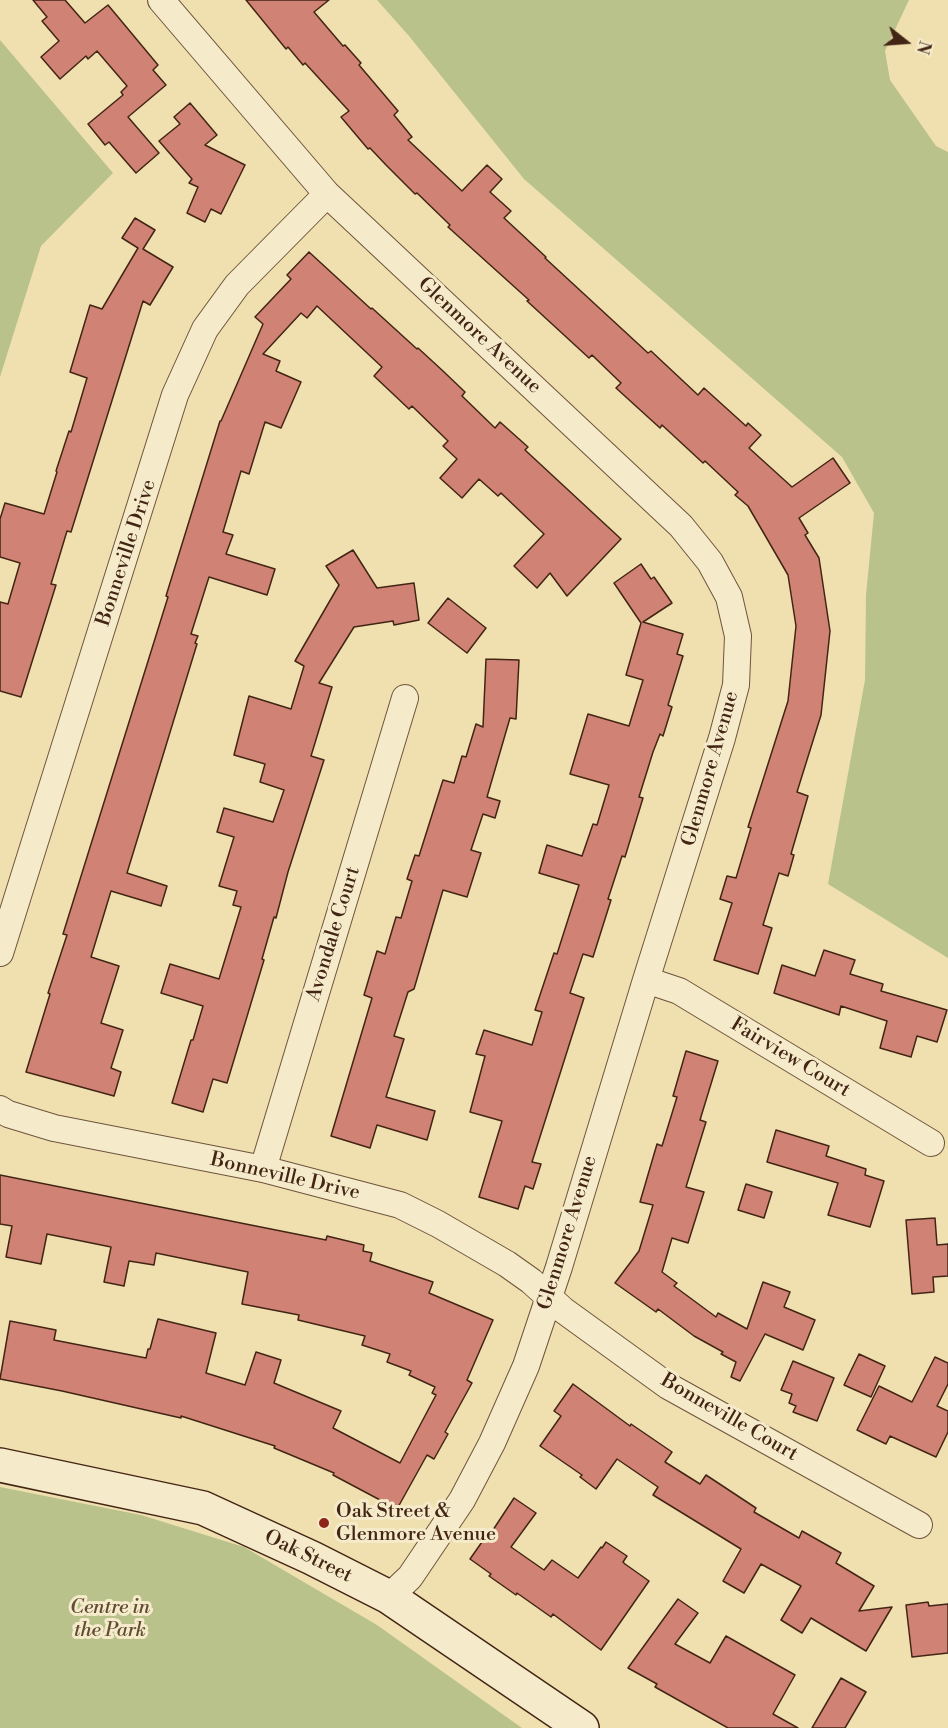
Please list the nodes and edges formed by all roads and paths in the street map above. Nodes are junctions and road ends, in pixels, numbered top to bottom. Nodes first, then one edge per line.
1 (161, 0) edge
2 (327, 194) junction
3 (405, 698) dead end
4 (0, 953) edge
5 (646, 980) junction
6 (0, 1109) edge
7 (931, 1143) dead end
8 (263, 1169) junction
9 (549, 1296) junction
10 (0, 1465) edge
11 (919, 1525) dead end
12 (389, 1597) junction
13 (582, 1728) edge

1 - 2 street, Glenmore Avenue
2 - 4 street, Bonneville Drive
2 - 5 street, Glenmore Avenue
3 - 8 street, Avondale Court
5 - 7 street, Fairview Court
5 - 9 street, Glenmore Avenue
6 - 8 street, Bonneville Drive
8 - 9 street, Bonneville Drive
9 - 11 street, Bonneville Court
9 - 12 street, Glenmore Avenue
10 - 12 street, Oak Street
12 - 13 street, Oak Street

